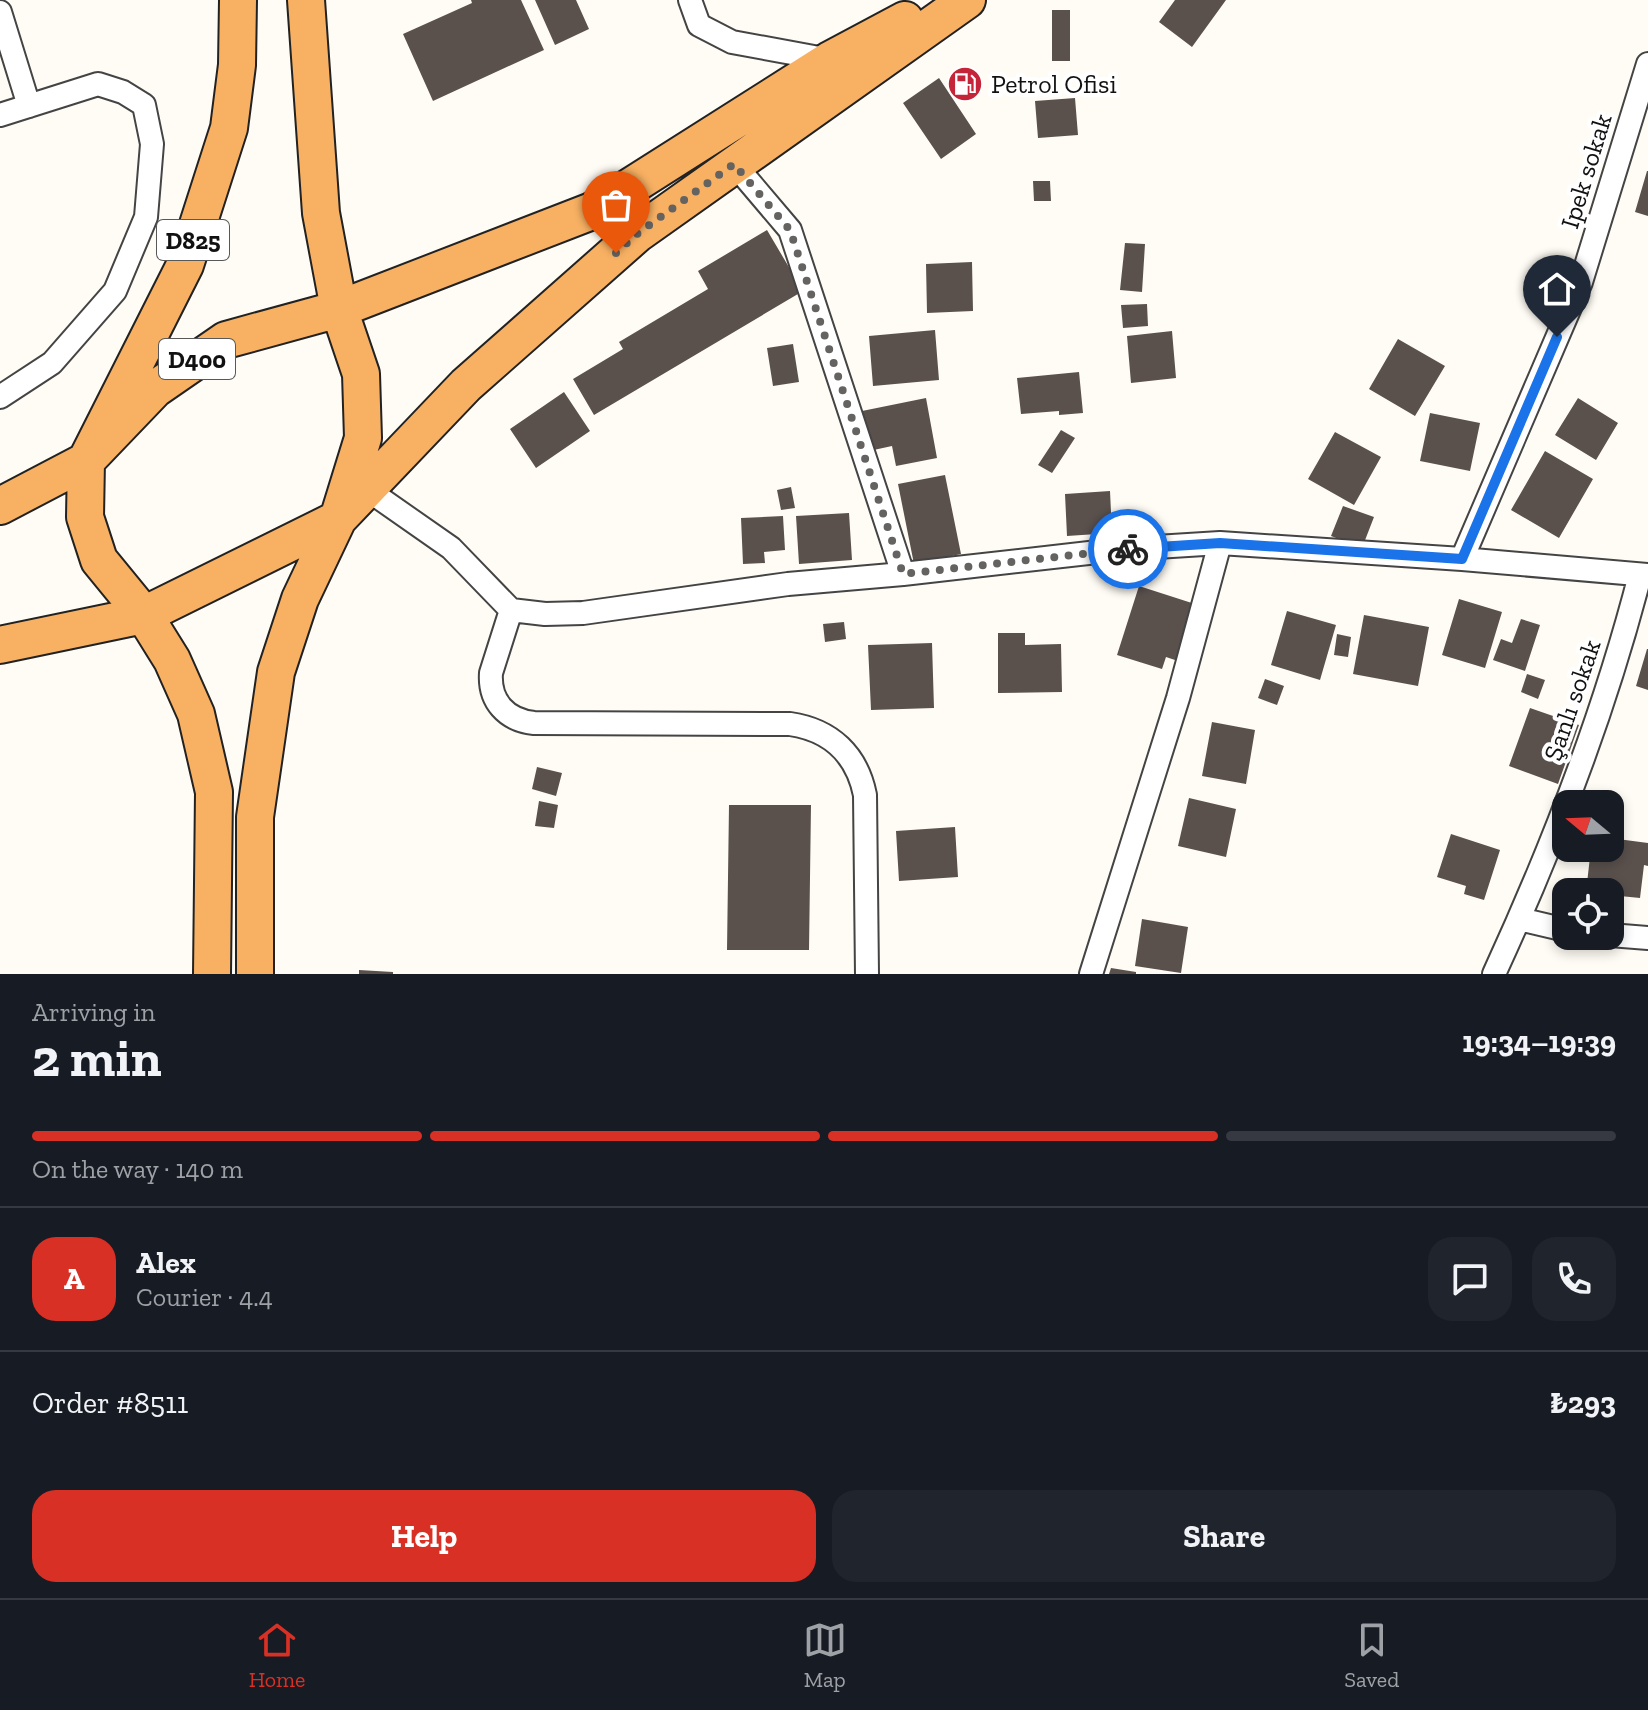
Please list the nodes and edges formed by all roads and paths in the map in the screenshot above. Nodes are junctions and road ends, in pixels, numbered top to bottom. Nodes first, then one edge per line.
1 (238, 0) edge
2 (306, 0) edge
3 (690, 0) edge
4 (943, 0) edge
5 (967, 0) edge
6 (0, 12) edge
7 (830, 60) junction
8 (1648, 64) edge
9 (29, 106) junction
10 (0, 115) edge
11 (734, 164) junction
12 (339, 309) junction
13 (0, 397) edge
14 (86, 461) junction
15 (368, 490) junction
16 (0, 506) edge
17 (338, 519) junction
18 (1220, 543) junction
19 (1462, 559) junction
20 (903, 574) junction
21 (1644, 575) edge
22 (511, 610) junction
23 (144, 615) junction
24 (0, 645) edge
25 (1519, 919) junction
26 (1552, 927) edge
27 (1624, 936) edge
28 (1648, 938) edge
29 (212, 974) edge
30 (255, 974) edge
31 (867, 974) edge
32 (1091, 974) edge
33 (1494, 974) edge

1 - 14 highway, D825
2 - 12 highway
3 - 7 street
4 - 7 highway, D400
5 - 11 highway
6 - 9 street
7 - 12 highway, D400
8 - 19 street, Ipek sokak
9 - 10 street
9 - 13 street
11 - 15 highway
11 - 20 street
12 - 14 highway, D400
12 - 17 highway
14 - 16 highway, D400
14 - 23 highway, D825
15 - 17 highway
15 - 22 street
17 - 23 highway
17 - 30 highway
18 - 19 street
18 - 20 street
18 - 32 street
19 - 21 street
20 - 22 street
21 - 25 street, Şanlı sokak
22 - 31 street
23 - 24 highway
23 - 29 highway, D825
25 - 26 street
25 - 33 street, Şanlı sokak
27 - 28 street

